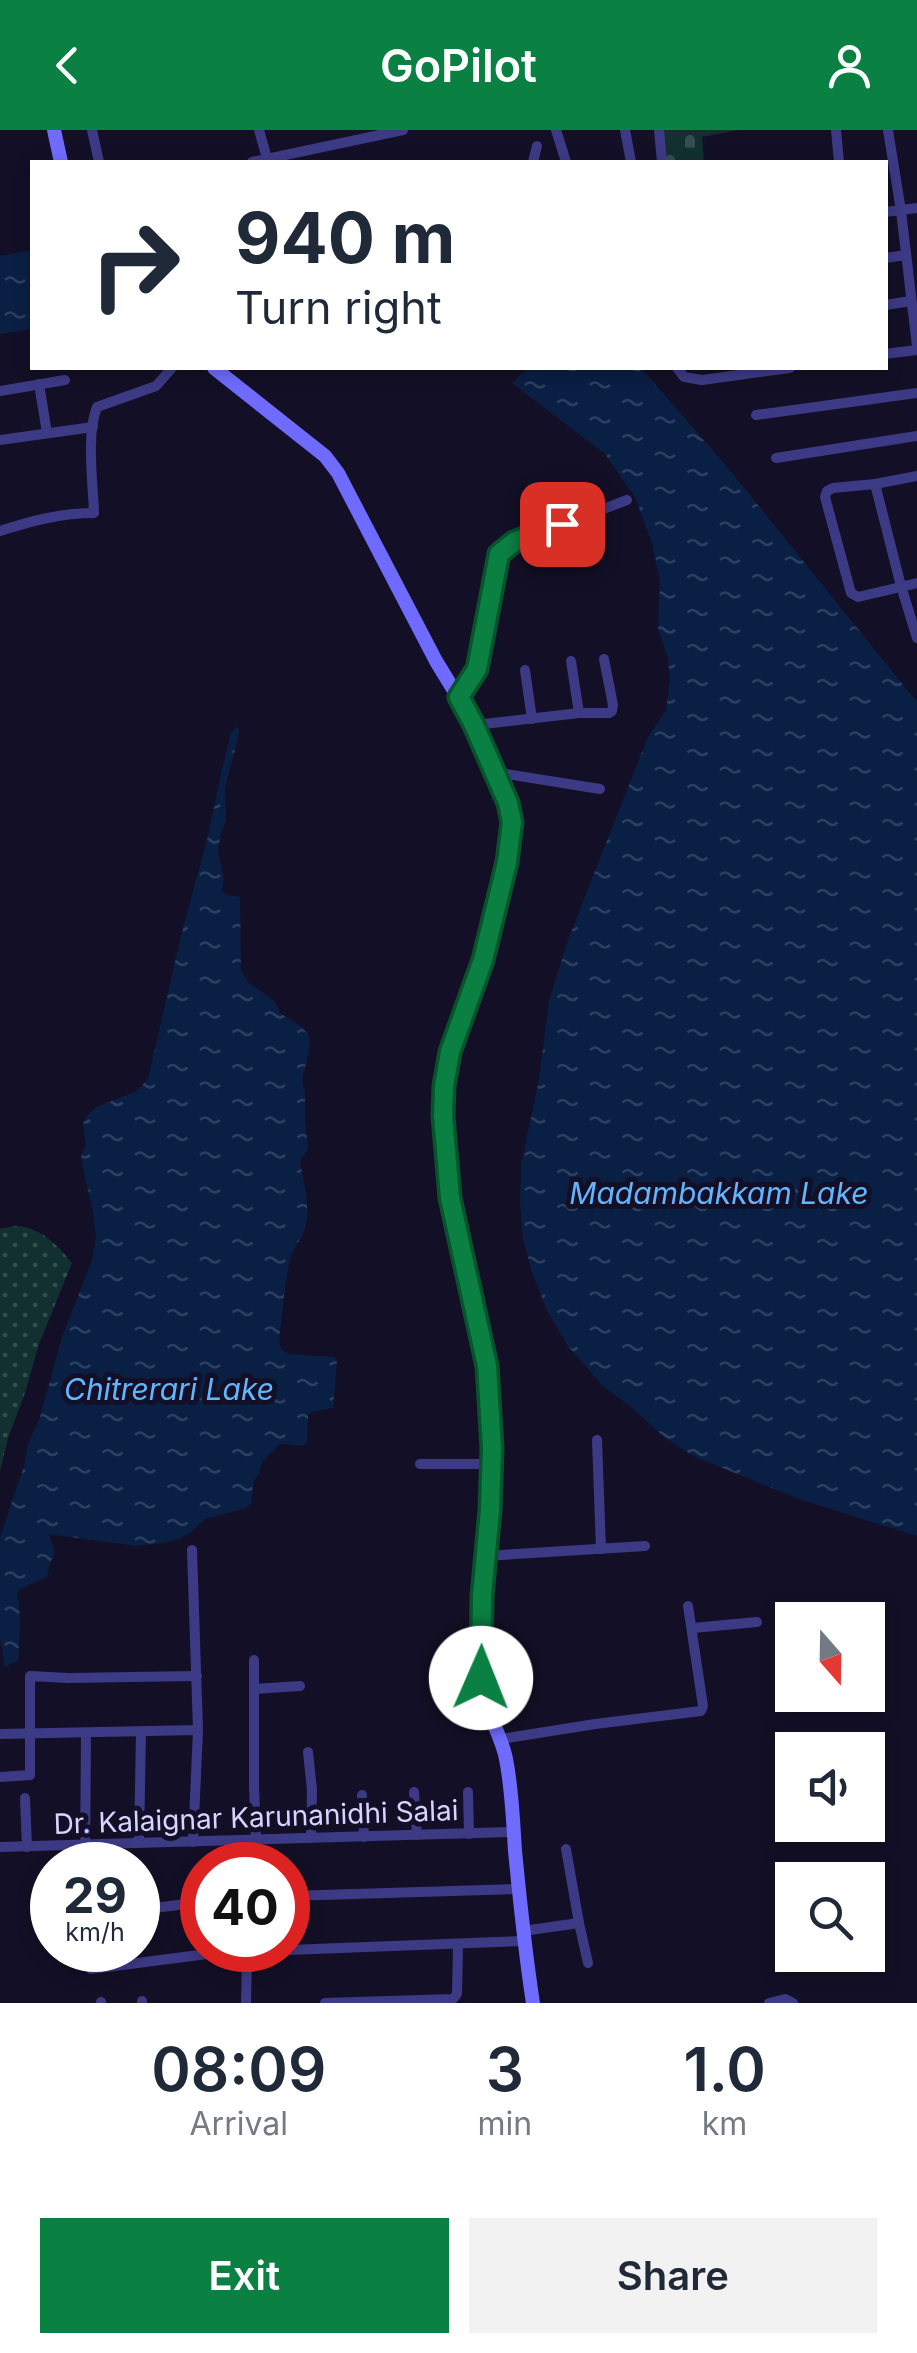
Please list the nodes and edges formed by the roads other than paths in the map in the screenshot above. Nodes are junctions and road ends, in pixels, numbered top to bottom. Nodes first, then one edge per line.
1 (54, 130) edge
2 (92, 130) edge
3 (259, 130) edge
4 (403, 130) edge
5 (556, 130) edge
6 (625, 130) edge
7 (659, 130) edge
8 (836, 130) edge
9 (888, 130) edge
10 (537, 146) dead end
11 (62, 160) edge
12 (99, 160) edge
13 (268, 160) edge
14 (272, 160) edge
15 (534, 160) edge
16 (565, 160) edge
17 (631, 160) edge
18 (662, 160) edge
19 (838, 160) edge
20 (917, 208) edge
21 (901, 211) junction
22 (888, 212) edge
23 (906, 255) junction
24 (888, 258) edge
25 (911, 301) junction
26 (888, 305) edge
27 (917, 348) edge
28 (888, 353) edge
29 (170, 370) edge
30 (217, 370) edge
31 (679, 370) edge
32 (775, 370) edge
33 (65, 380) dead end
34 (39, 384) junction
35 (0, 391) edge
36 (917, 393) edge
37 (756, 415) dead end
38 (93, 427) junction
39 (46, 433) junction
40 (917, 436) edge
41 (0, 440) edge
42 (776, 458) dead end
43 (917, 476) edge
44 (875, 484) junction
45 (627, 500) dead end
46 (0, 532) edge
47 (917, 582) edge
48 (901, 586) junction
49 (917, 638) edge
50 (604, 659) dead end
51 (571, 661) dead end
52 (525, 670) dead end
53 (459, 697) junction
54 (579, 713) junction
55 (532, 719) junction
56 (474, 725) junction
57 (494, 772) junction
58 (600, 789) dead end
59 (597, 1440) dead end
60 (420, 1464) dead end
61 (492, 1464) junction
62 (645, 1546) dead end
63 (601, 1549) junction
64 (192, 1550) dead end
65 (485, 1556) junction
66 (688, 1606) dead end
67 (757, 1622) dead end
68 (692, 1628) junction
69 (254, 1660) dead end
70 (196, 1676) junction
71 (300, 1686) dead end
72 (254, 1689) junction
73 (198, 1730) junction
74 (86, 1732) junction
75 (141, 1732) junction
76 (30, 1733) junction
77 (0, 1734) edge
78 (500, 1739) junction
79 (308, 1752) dead end
80 (0, 1776) edge
81 (414, 1792) dead end
82 (468, 1792) dead end
83 (362, 1796) dead end
84 (25, 1798) dead end
85 (514, 1832) junction
86 (469, 1834) junction
87 (417, 1835) junction
88 (364, 1837) junction
89 (311, 1838) junction
90 (256, 1840) junction
91 (85, 1842) edge
92 (139, 1842) edge
93 (194, 1842) joint
94 (27, 1847) junction
95 (30, 1847) edge
96 (0, 1848) edge
97 (566, 1849) dead end
98 (519, 1889) junction
99 (310, 1895) edge
100 (579, 1923) junction
101 (523, 1936) junction
102 (458, 1945) junction
103 (310, 1949) edge
104 (588, 1963) dead end
105 (247, 1972) edge
106 (246, 2003) edge
107 (325, 2003) edge
108 (532, 2003) edge
109 (769, 2003) edge
110 (793, 2003) edge

1 - 11 street
2 - 12 street
3 - 13 street
4 - 14 street
5 - 16 street
6 - 17 street
7 - 18 street
8 - 19 street
9 - 21 street
10 - 15 street
20 - 21 street
21 - 22 street
21 - 23 street
23 - 24 street
23 - 25 street
25 - 26 street
25 - 27 street
27 - 28 street
29 - 38 street
30 - 53 street
31 - 32 street
33 - 34 street
34 - 35 street
34 - 39 street
36 - 37 street
38 - 39 street
38 - 46 street
39 - 41 street
40 - 42 street
43 - 44 street
44 - 48 street
44 - 48 street
45 - 53 street
47 - 48 street
48 - 49 street
50 - 54 street
51 - 54 street
52 - 55 street
53 - 56 street
54 - 55 street
55 - 56 street
56 - 57 street
57 - 58 street
57 - 61 street
59 - 63 street
60 - 61 street
61 - 65 street
62 - 63 street
63 - 65 street
64 - 70 street
65 - 78 street
66 - 68 street
67 - 68 street
68 - 78 street
69 - 72 street
70 - 73 street
70 - 76 street
71 - 72 street
72 - 90 street
73 - 75 street
73 - 93 street
74 - 75 street
74 - 76 street
74 - 91 street
75 - 92 street
76 - 77 street
76 - 80 street
78 - 85 street
79 - 89 street
81 - 87 street
82 - 86 street
83 - 88 street
84 - 94 street
85 - 86 street, Dr. Kalaignar Karunanidhi Salai
85 - 98 street
86 - 87 street, Dr. Kalaignar Karunanidhi Salai
87 - 88 street, Dr. Kalaignar Karunanidhi Salai
88 - 89 street, Dr. Kalaignar Karunanidhi Salai
89 - 90 street, Dr. Kalaignar Karunanidhi Salai
90 - 93 street, Dr. Kalaignar Karunanidhi Salai
94 - 95 street, Dr. Kalaignar Karunanidhi Salai
94 - 96 street, Dr. Kalaignar Karunanidhi Salai
97 - 100 street
98 - 99 street
98 - 101 street
100 - 101 street
100 - 104 street
101 - 102 street
101 - 108 street
102 - 103 street
102 - 107 street
105 - 106 street
109 - 110 street

